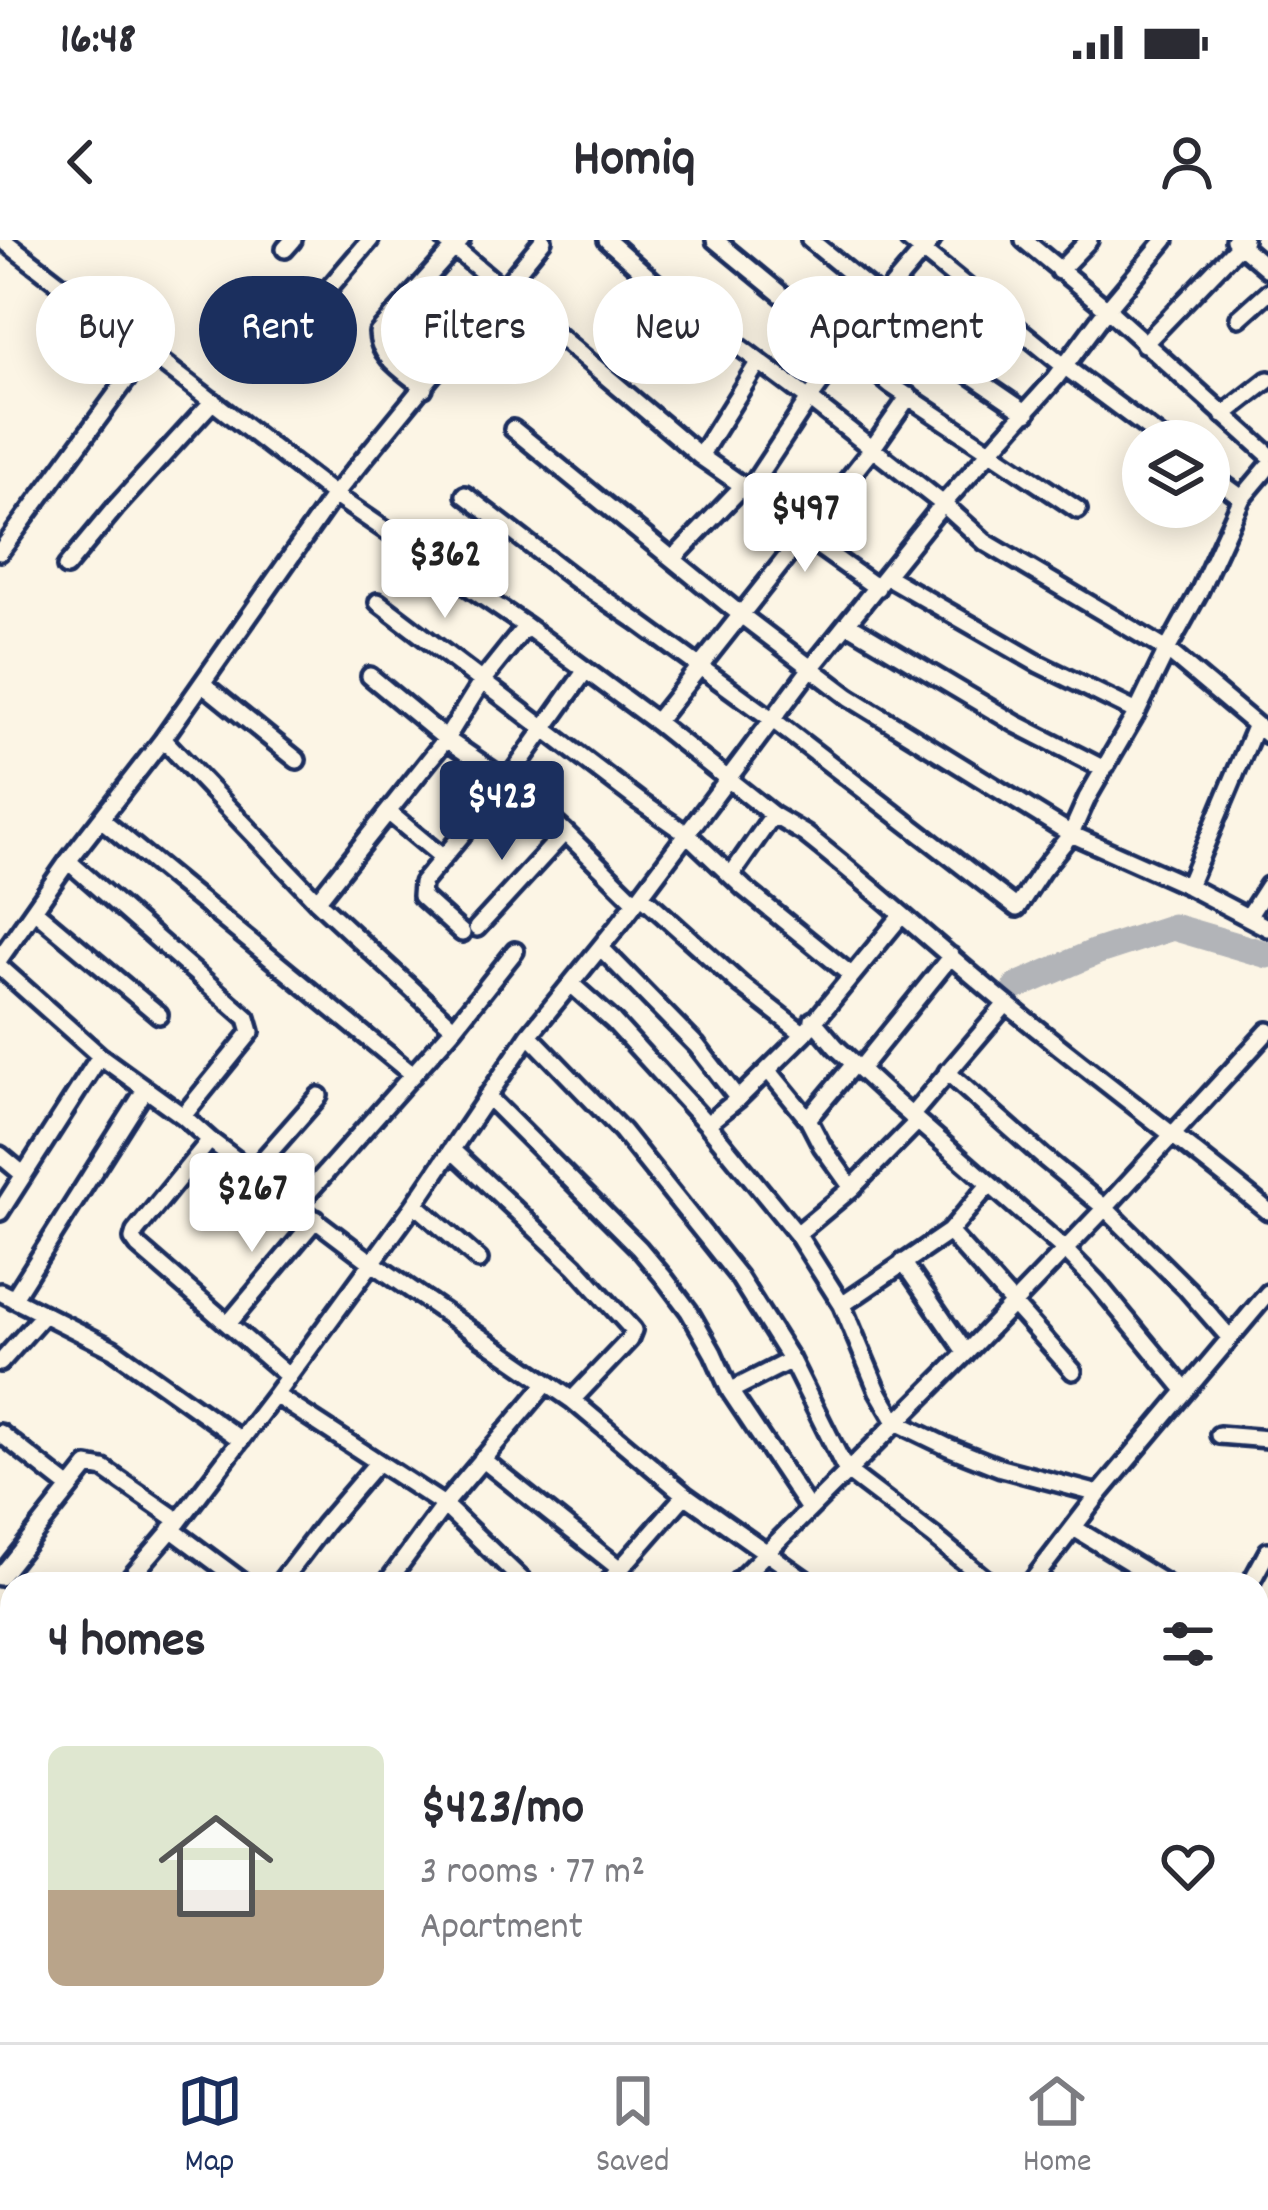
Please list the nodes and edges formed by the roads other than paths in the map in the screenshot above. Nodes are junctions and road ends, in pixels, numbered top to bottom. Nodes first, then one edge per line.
1 (3, 240) edge
2 (370, 240) edge
3 (543, 240) edge
4 (607, 240) edge
5 (715, 240) edge
6 (810, 240) edge
7 (1024, 240) edge
8 (1089, 240) edge
9 (1165, 240) edge
10 (1239, 242) edge
11 (453, 243) edge
12 (921, 244) edge
13 (1268, 269) edge
14 (1059, 271) junction
15 (49, 276) edge
16 (339, 276) edge
17 (487, 276) edge
18 (514, 276) edge
19 (854, 276) edge
20 (898, 276) edge
21 (767, 283) edge
22 (1268, 292) edge
23 (1107, 309) junction
24 (1239, 318) dead end
25 (1144, 344) junction
26 (569, 347) edge
27 (758, 363) junction
28 (1064, 366) junction
29 (175, 372) edge
30 (1268, 380) edge
31 (123, 384) edge
32 (427, 384) edge
33 (820, 384) edge
34 (893, 384) edge
35 (984, 384) edge
36 (424, 388) junction
37 (909, 396) junction
38 (809, 399) junction
39 (213, 400) junction
40 (1027, 413) junction
41 (1223, 415) junction
42 (1137, 420) edge
43 (513, 429) dead end
44 (872, 449) junction
45 (992, 449) junction
46 (1268, 454) edge
47 (700, 456) junction
48 (1268, 467) edge
49 (746, 488) junction
50 (1230, 489) edge
51 (334, 495) junction
52 (465, 495) dead end
53 (1242, 498) junction
54 (944, 504) junction
55 (1078, 510) dead end
56 (803, 536) junction
57 (0, 552) edge
58 (673, 559) junction
59 (67, 567) dead end
60 (881, 582) junction
61 (378, 602) dead end
62 (741, 615) junction
63 (848, 624) junction
64 (526, 626) junction
65 (1167, 650) junction
66 (698, 667) junction
67 (811, 668) junction
68 (586, 670) junction
69 (370, 676) dead end
70 (482, 682) junction
71 (203, 684) junction
72 (1137, 712) junction
73 (773, 720) junction
74 (656, 722) junction
75 (544, 727) junction
76 (1262, 731) edge
77 (164, 739) junction
78 (446, 739) junction
79 (297, 760) dead end
80 (1104, 769) junction
81 (730, 780) junction
82 (507, 782) junction
83 (388, 812) junction
84 (773, 815) junction
85 (101, 819) junction
86 (565, 832) junction
87 (1071, 834) junction
88 (688, 835) junction
89 (442, 857) junction
90 (68, 861) junction
91 (731, 875) junction
92 (1188, 886) junction
93 (1268, 886) edge
94 (638, 898) junction
95 (317, 901) junction
96 (34, 910) junction
97 (901, 916) junction
98 (1249, 917) junction
99 (1268, 928) edge
100 (601, 947) junction
101 (515, 951) dead end
102 (951, 956) junction
103 (0, 962) edge
104 (850, 975) junction
105 (572, 985) junction
106 (1006, 1004) junction
107 (159, 1015) dead end
108 (808, 1027) junction
109 (454, 1028) junction
110 (1268, 1031) edge
111 (530, 1035) junction
112 (100, 1056) junction
113 (857, 1066) junction
114 (768, 1070) junction
115 (947, 1072) junction
116 (413, 1075) junction
117 (145, 1090) junction
118 (319, 1096) dead end
119 (487, 1096) junction
120 (738, 1099) junction
121 (183, 1116) junction
122 (808, 1119) junction
123 (914, 1119) junction
124 (707, 1124) junction
125 (1174, 1134) junction
126 (211, 1140) junction
127 (452, 1150) junction
128 (0, 1155) edge
129 (254, 1172) junction
130 (24, 1175) junction
131 (988, 1186) junction
132 (852, 1187) junction
133 (298, 1204) junction
134 (415, 1204) junction
135 (1105, 1208) junction
136 (1268, 1211) edge
137 (0, 1212) edge
138 (316, 1219) junction
139 (949, 1232) junction
140 (797, 1234) junction
141 (1064, 1249) junction
142 (478, 1260) dead end
143 (371, 1262) junction
144 (903, 1262) junction
145 (1268, 1293) edge
146 (7, 1296) edge
147 (842, 1305) junction
148 (1011, 1305) junction
149 (43, 1316) junction
150 (228, 1324) junction
151 (1229, 1337) junction
152 (965, 1353) junction
153 (791, 1360) junction
154 (0, 1363) edge
155 (1073, 1371) dead end
156 (288, 1376) junction
157 (548, 1383) junction
158 (1185, 1390) junction
159 (730, 1391) junction
160 (275, 1395) junction
161 (572, 1400) junction
162 (896, 1422) junction
163 (0, 1433) edge
164 (1219, 1436) dead end
165 (1268, 1439) edge
166 (241, 1440) junction
167 (482, 1459) junction
168 (377, 1462) junction
169 (846, 1470) junction
170 (70, 1488) junction
171 (1099, 1494) junction
172 (685, 1496) junction
173 (444, 1505) junction
174 (809, 1509) junction
175 (175, 1525) junction
176 (1074, 1528) junction
177 (764, 1553) junction
178 (620, 1569) junction
179 (4, 1572) edge
180 (135, 1572) edge
181 (231, 1572) edge
182 (288, 1572) edge
183 (395, 1572) edge
184 (514, 1572) edge
185 (617, 1572) edge
186 (746, 1572) edge
187 (793, 1572) edge
188 (976, 1572) edge
189 (1039, 1572) edge
190 (1146, 1572) edge

1 - 15 street
2 - 16 street
3 - 18 street
4 - 27 street
5 - 21 street
6 - 19 street
7 - 14 street
8 - 14 street
9 - 23 street
10 - 13 street
10 - 25 street
11 - 17 street
11 - 36 street
12 - 20 street
12 - 28 street
14 - 23 street
22 - 24 street
23 - 25 street
23 - 28 street
25 - 41 street
26 - 47 street
27 - 38 street
27 - 47 street
28 - 40 street
28 - 42 street
29 - 39 street
30 - 41 street
31 - 57 street
32 - 36 street
33 - 38 street
34 - 37 street
35 - 40 street
36 - 51 street
37 - 44 street
37 - 45 street
38 - 44 street
38 - 49 street
39 - 51 street
39 - 59 street
40 - 45 street
41 - 46 street
43 - 58 street
44 - 54 street
44 - 56 street
45 - 54 street
45 - 55 street
47 - 49 street
48 - 53 street
49 - 56 street
49 - 58 street
50 - 53 street
51 - 64 street
51 - 71 street
52 - 66 street
53 - 65 street
54 - 60 street
54 - 65 street
56 - 60 street
56 - 62 street
58 - 62 street
60 - 63 street
60 - 72 street
61 - 70 street
62 - 66 street
62 - 67 street
63 - 67 street
63 - 80 street
64 - 68 street
64 - 70 street
65 - 72 street
65 - 76 street
66 - 73 street
66 - 74 street
67 - 73 street
67 - 87 street
68 - 74 street
68 - 75 street
69 - 78 street
70 - 75 street
70 - 78 street
71 - 77 street
71 - 79 street
72 - 80 street
73 - 81 street
73 - 87 street
74 - 81 street
75 - 82 street
75 - 88 street
76 - 92 street
77 - 85 street
77 - 95 street
78 - 82 street
78 - 83 street
80 - 87 street
81 - 84 street
81 - 88 street
82 - 86 street
82 - 89 street
83 - 89 street
83 - 95 street
84 - 91 street
84 - 97 street
85 - 90 street
85 - 116 street
86 - 89 street
86 - 94 street
87 - 92 street
88 - 91 street
88 - 94 street
90 - 96 street
90 - 121 street
91 - 104 street
92 - 98 street
93 - 98 street
94 - 100 street
94 - 108 street
95 - 109 street
96 - 103 street
96 - 107 street
97 - 102 street
97 - 104 street
98 - 99 street
100 - 105 street
100 - 120 street
101 - 109 street
102 - 106 street
102 - 113 street
103 - 112 street
104 - 108 street
105 - 111 street
105 - 124 street
106 - 115 street
106 - 125 street
108 - 113 street
108 - 114 street
109 - 116 street
110 - 125 street
111 - 119 street
111 - 153 street
112 - 117 street
112 - 130 street
113 - 122 street
113 - 123 street
114 - 120 street
114 - 122 street
115 - 123 street
115 - 135 street
116 - 133 street
117 - 121 street
117 - 146 street
118 - 129 street
119 - 127 street
119 - 159 street
120 - 124 street
121 - 126 street
122 - 132 street
123 - 131 street
123 - 132 street
124 - 140 street
125 - 135 street
125 - 136 street
126 - 129 street
126 - 150 street
127 - 134 street
127 - 161 street
128 - 130 street
129 - 133 street
130 - 137 street
131 - 139 street
131 - 141 street
132 - 140 street
133 - 138 street
134 - 142 street
134 - 143 street
135 - 141 street
135 - 151 street
138 - 143 street
138 - 150 street
139 - 144 street
139 - 148 street
140 - 147 street
141 - 148 street
141 - 158 street
143 - 156 street
143 - 157 street
144 - 147 street
144 - 152 street
145 - 151 street
146 - 149 street
147 - 162 street
148 - 152 street
148 - 155 street
149 - 154 street
149 - 166 street
150 - 156 street
151 - 158 street
152 - 162 street
153 - 159 street
153 - 169 street
156 - 160 street
157 - 161 street
157 - 167 street
158 - 171 street
159 - 174 street
160 - 166 street
160 - 168 street
161 - 172 street
162 - 169 street
162 - 171 street
163 - 170 street
164 - 165 street
166 - 175 street
167 - 173 street
167 - 178 street
168 - 173 street
168 - 182 street
169 - 174 street
169 - 188 street
170 - 175 street
170 - 179 street
171 - 176 street
172 - 177 street
172 - 178 street
173 - 183 street
173 - 184 street
174 - 177 street
175 - 180 street
175 - 181 street
176 - 189 street
176 - 190 street
177 - 186 street
177 - 187 street
178 - 185 street

